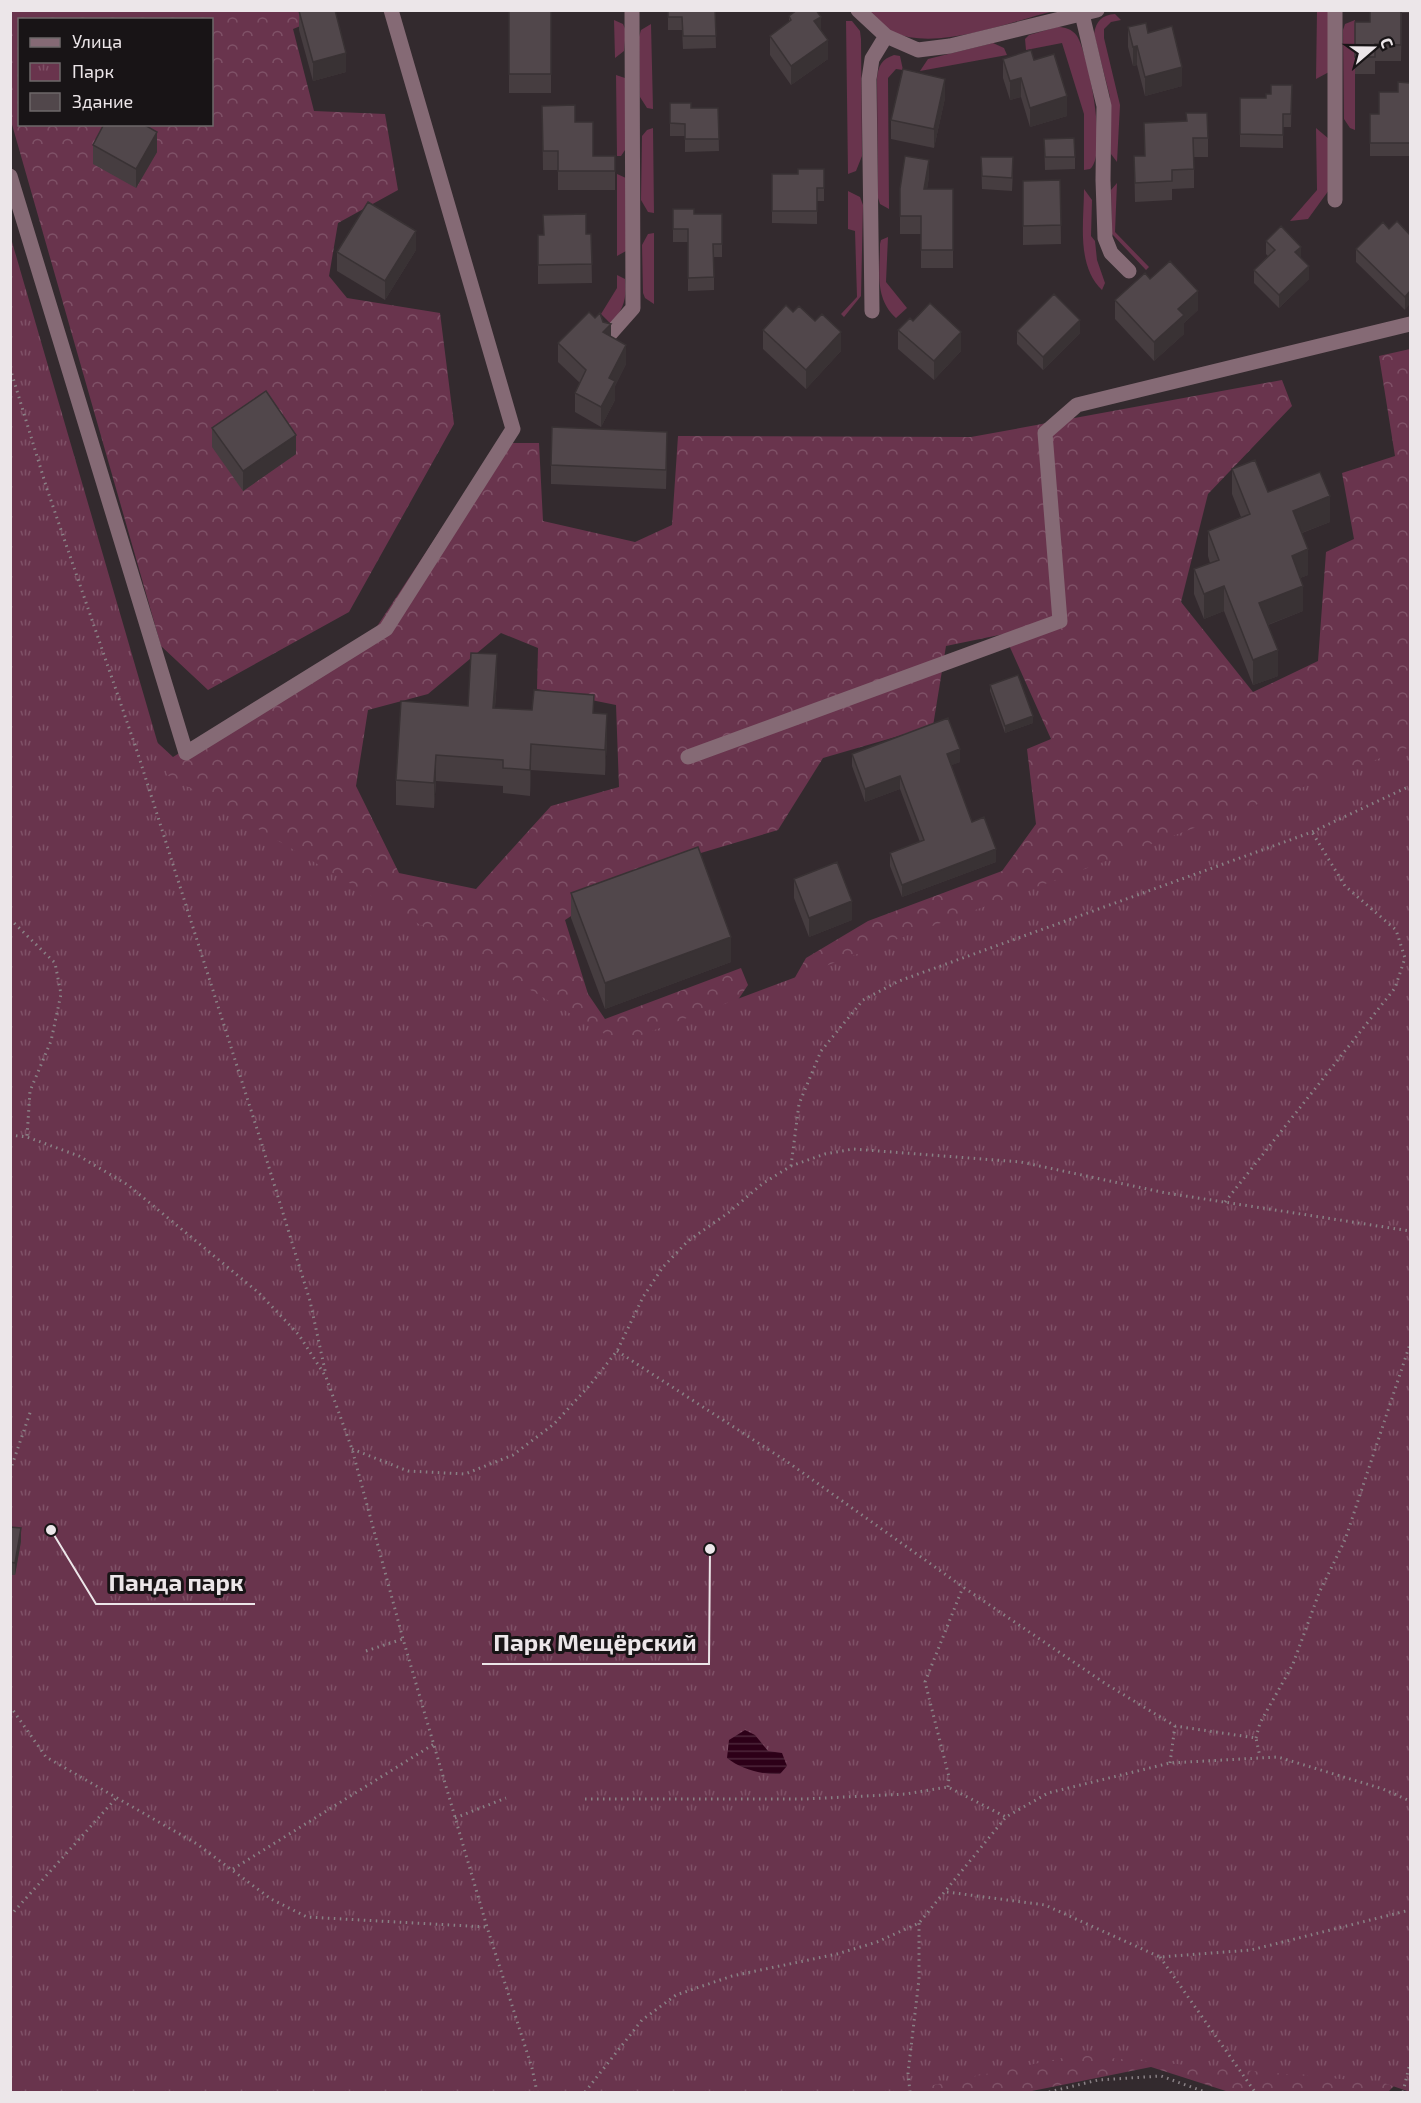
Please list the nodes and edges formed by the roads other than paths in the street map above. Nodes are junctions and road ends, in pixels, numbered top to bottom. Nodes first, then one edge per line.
1 (391, 10) edge
2 (632, 10) edge
3 (858, 10) edge
4 (1097, 10) edge
5 (1335, 10) edge
6 (1082, 14) junction
7 (886, 36) junction
8 (10, 176) edge
9 (1335, 200) dead end
10 (1129, 271) dead end
11 (872, 311) dead end
12 (1410, 324) edge
13 (610, 334) edge
14 (688, 758) dead end

1 - 8 street
2 - 13 street
3 - 7 street
4 - 6 street
5 - 9 street
6 - 7 street
6 - 10 street
7 - 11 street
12 - 14 street

